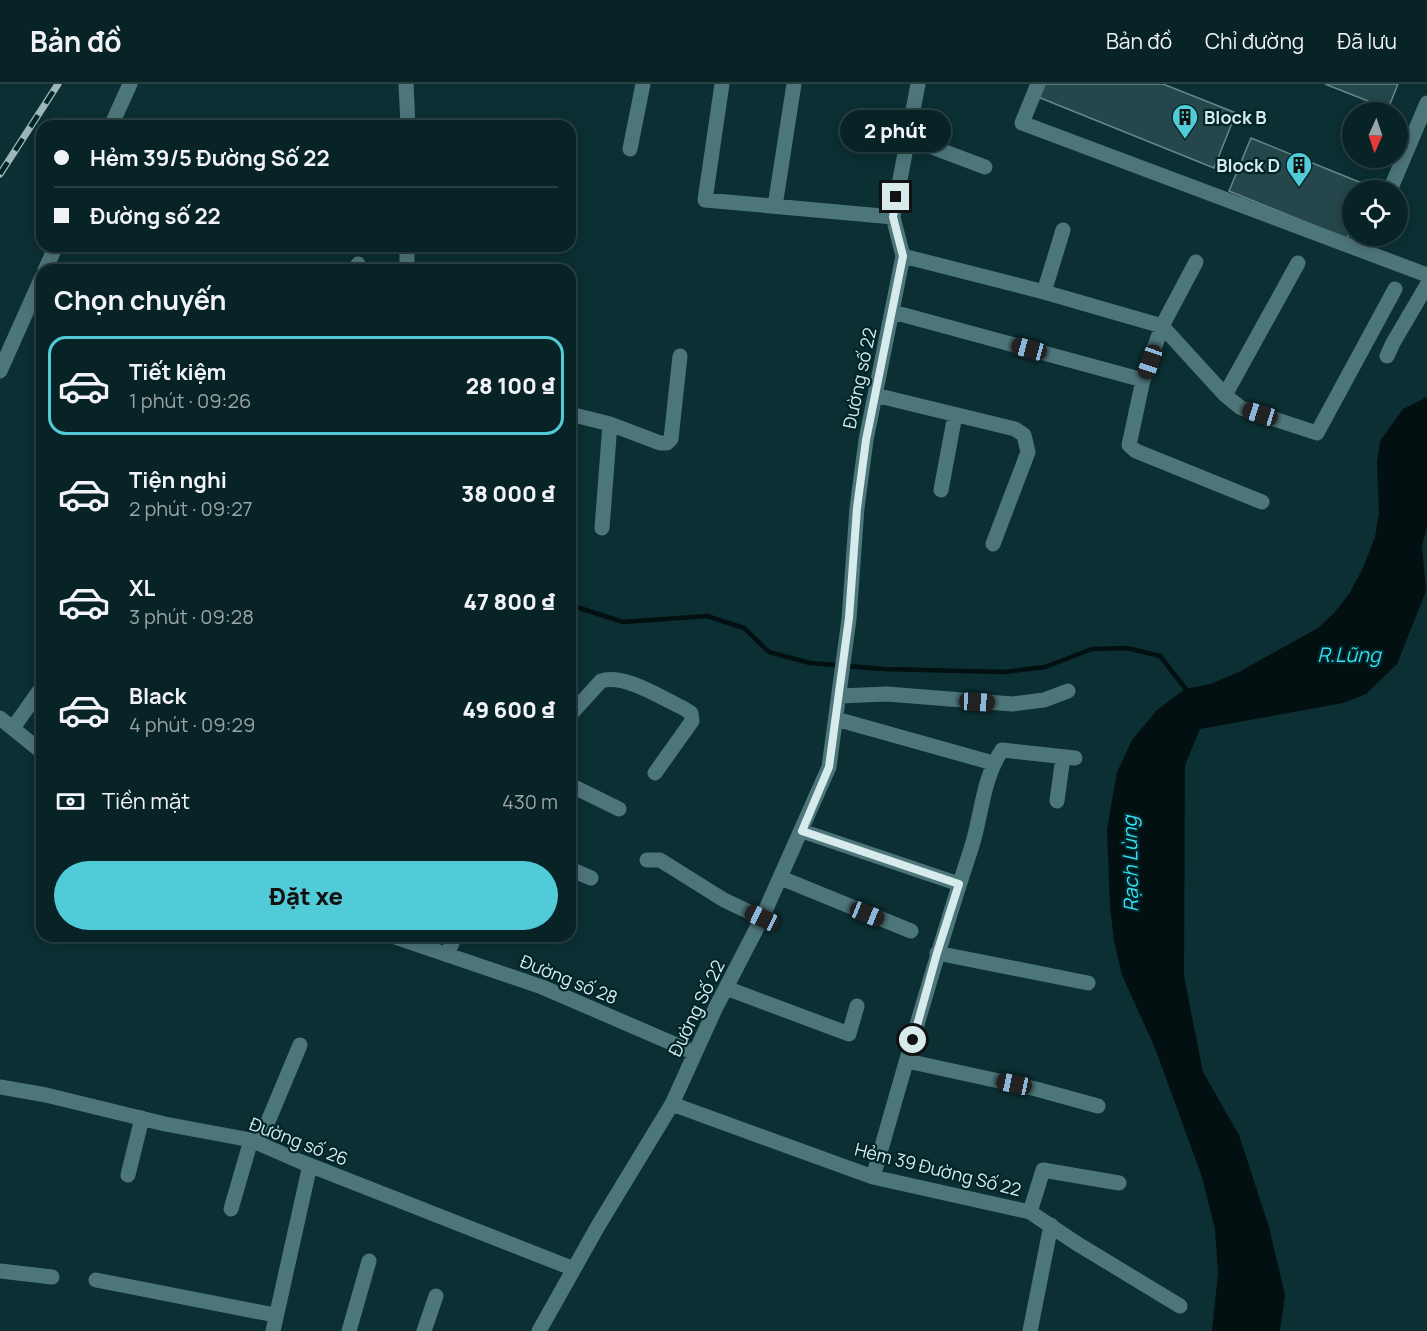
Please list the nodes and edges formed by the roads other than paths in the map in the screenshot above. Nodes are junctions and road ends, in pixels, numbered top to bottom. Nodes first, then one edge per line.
1 (130, 84) edge
2 (406, 84) edge
3 (643, 84) edge
4 (722, 84) edge
5 (794, 84) edge
6 (918, 84) edge
7 (1038, 84) edge
8 (1427, 103) edge
9 (114, 120) edge
10 (408, 120) edge
11 (908, 138) junction
12 (630, 149) dead end
13 (986, 166) dead end
14 (1394, 180) edge
15 (775, 206) junction
16 (893, 217) junction
17 (1063, 230) dead end
18 (903, 256) junction
19 (1196, 262) dead end
20 (1298, 263) dead end
21 (1427, 275) edge
22 (1427, 285) edge
23 (1395, 289) dead end
24 (36, 291) edge
25 (1044, 292) junction
26 (893, 312) junction
27 (1162, 326) junction
28 (680, 356) dead end
29 (1387, 356) dead end
30 (0, 371) edge
31 (1143, 380) junction
32 (875, 395) junction
33 (1225, 395) junction
34 (956, 415) junction
35 (576, 416) edge
36 (610, 424) junction
37 (940, 490) dead end
38 (1262, 502) dead end
39 (602, 528) dead end
40 (993, 544) dead end
41 (841, 690) junction
42 (1068, 691) dead end
43 (36, 695) edge
44 (576, 708) edge
45 (0, 718) edge
46 (836, 718) junction
47 (13, 728) junction
48 (36, 747) edge
49 (993, 763) junction
50 (655, 774) dead end
51 (576, 788) edge
52 (1057, 801) dead end
53 (620, 809) dead end
54 (802, 831) junction
55 (647, 860) dead end
56 (576, 871) edge
57 (591, 878) dead end
58 (780, 878) junction
59 (959, 884) junction
60 (762, 918) junction
61 (911, 931) dead end
62 (409, 942) edge
63 (452, 942) edge
64 (937, 953) junction
65 (447, 955) junction
66 (1088, 983) dead end
67 (726, 988) junction
68 (857, 1006) dead end
69 (300, 1045) dead end
70 (695, 1053) junction
71 (907, 1061) junction
72 (0, 1087) edge
73 (672, 1104) junction
74 (1098, 1106) dead end
75 (142, 1118) junction
76 (255, 1142) junction
77 (310, 1166) junction
78 (128, 1175) dead end
79 (873, 1177) junction
80 (1119, 1183) dead end
81 (231, 1209) dead end
82 (1030, 1212) junction
83 (1051, 1225) junction
84 (369, 1261) dead end
85 (574, 1269) junction
86 (0, 1271) edge
87 (52, 1277) dead end
88 (96, 1280) dead end
89 (436, 1296) dead end
90 (1180, 1306) dead end
91 (275, 1315) junction
92 (273, 1331) edge
93 (349, 1331) edge
94 (424, 1331) edge
95 (539, 1331) edge
96 (1030, 1331) edge

1 - 9 street
2 - 10 street
3 - 12 street
4 - 15 street
5 - 15 street
6 - 11 street, Đường số 22
7 - 21 street
8 - 14 street
11 - 13 street
11 - 16 street, Đường số 22
15 - 16 street
16 - 18 street, Đường số 22
17 - 25 street
18 - 25 street
18 - 26 street, Đường số 22
19 - 27 street
20 - 33 street
22 - 29 street
23 - 33 street
24 - 30 street
25 - 27 street
26 - 31 street
26 - 32 street, Đường số 22
27 - 31 street
27 - 33 street
28 - 36 street
31 - 38 street
32 - 34 street
32 - 41 street, Đường số 22
34 - 37 street
34 - 40 street
35 - 36 street
36 - 39 street
41 - 42 street
41 - 46 street, Đường Số 22
43 - 47 street
44 - 50 street
45 - 47 street
46 - 49 street
46 - 54 street, Đường Số 22
47 - 48 street
49 - 52 street
49 - 59 street
51 - 53 street
54 - 58 street, Đường Số 22
54 - 59 street
55 - 60 street
56 - 57 street
58 - 60 street, Đường Số 22
58 - 61 street
59 - 64 street
60 - 67 street, Đường Số 22
62 - 65 street, Đường số 28
63 - 65 street
64 - 66 street
64 - 71 street
65 - 70 street, Đường số 28
67 - 68 street
67 - 70 street, Đường Số 22
69 - 76 street
70 - 73 street, Đường Số 22
71 - 74 street
71 - 79 street
72 - 75 street, Đường số 26
73 - 79 street, Hẻm 39 Đường Số 22
73 - 85 street, Đường Số 22
75 - 76 street, Đường số 26
75 - 78 street
76 - 77 street, Đường số 26
76 - 81 street
77 - 85 street, Đường số 26
77 - 91 street
79 - 82 street, Hẻm 39 Đường Số 22
80 - 82 street
82 - 83 street, Hẻm 39 Đường Số 22
83 - 90 street, Hẻm 39 Đường Số 22
83 - 96 street
84 - 93 street
85 - 95 street, Đường Số 22
86 - 87 street
88 - 91 street
89 - 94 street
91 - 92 street

